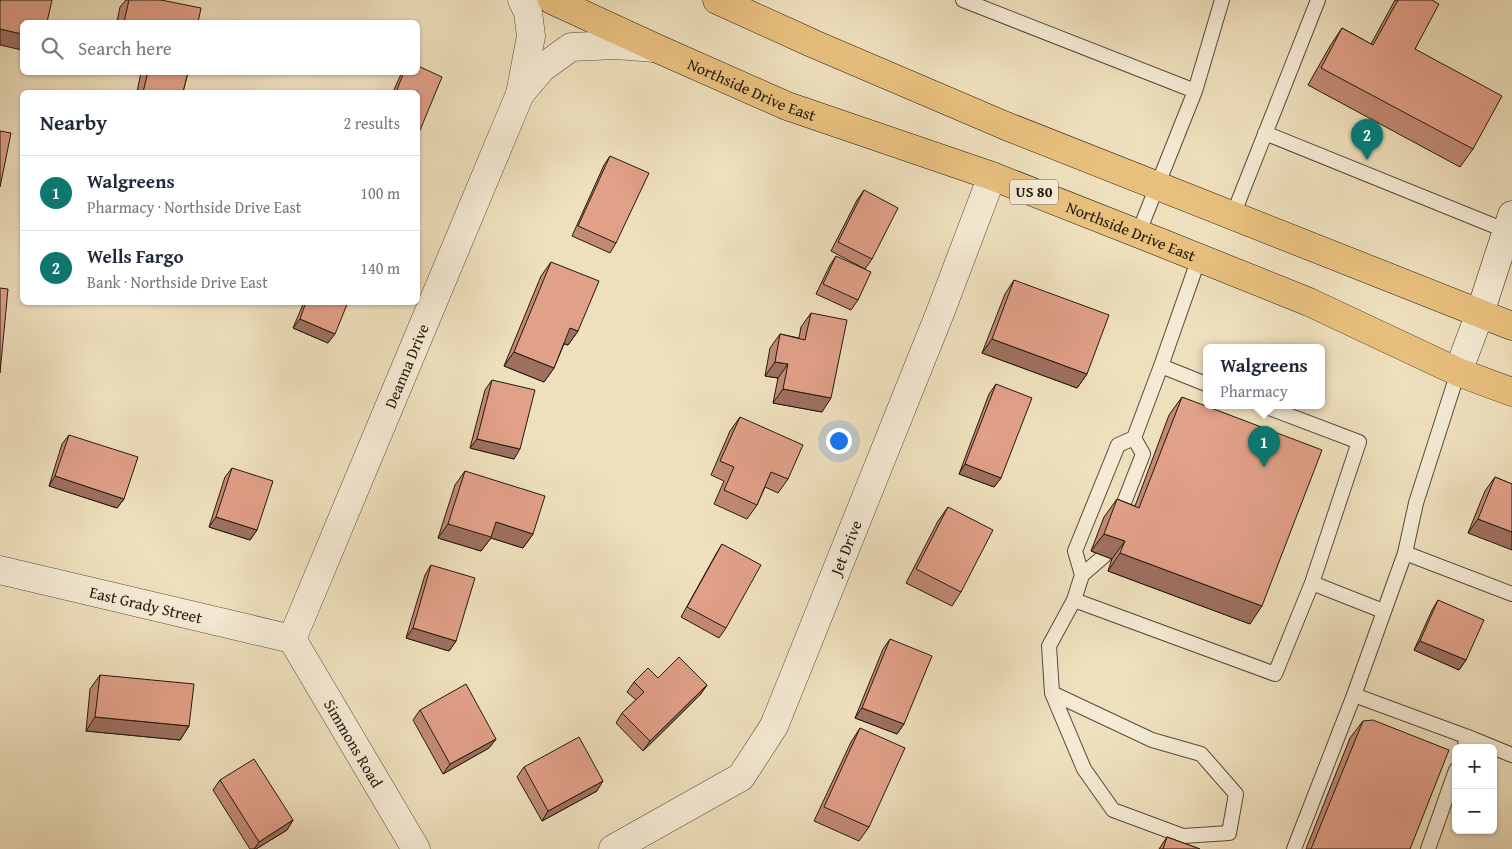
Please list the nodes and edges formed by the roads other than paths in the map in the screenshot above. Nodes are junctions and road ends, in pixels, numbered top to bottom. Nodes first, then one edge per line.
1 (522, 0) edge
2 (552, 0) edge
3 (718, 0) edge
4 (963, 0) edge
5 (1222, 0) edge
6 (1318, 0) edge
7 (656, 48) junction
8 (1195, 91) junction
9 (520, 94) junction
10 (1265, 133) junction
11 (992, 176) junction
12 (1158, 186) junction
13 (1233, 215) junction
14 (1509, 223) edge
15 (1138, 234) junction
16 (1199, 258) junction
17 (1480, 313) junction
18 (1512, 326) edge
19 (1161, 366) junction
20 (1458, 372) junction
21 (1203, 383) edge
22 (1512, 392) edge
23 (1272, 409) edge
24 (1134, 438) junction
25 (1117, 522) edge
26 (1405, 554) junction
27 (1104, 556) edge
28 (0, 570) edge
29 (1082, 575) junction
30 (1312, 583) junction
31 (1512, 594) edge
32 (1074, 600) junction
33 (1383, 611) junction
34 (292, 638) junction
35 (1052, 693) junction
36 (1354, 695) junction
37 (1466, 742) edge
38 (1512, 755) edge
39 (1452, 781) edge
40 (416, 849) edge
41 (613, 849) edge
42 (1294, 849) edge
43 (1428, 849) edge

1 - 9 street, Deanna Drive
2 - 7 main road, Northside Drive East / US 80
3 - 12 main road
4 - 8 lane
5 - 8 lane
6 - 10 lane
7 - 9 street, Deanna Drive
7 - 11 main road, Northside Drive East / US 80
8 - 12 lane
9 - 34 street, Deanna Drive
10 - 13 lane
10 - 14 lane
11 - 15 main road, Northside Drive East / US 80
11 - 41 street, Jet Drive
12 - 13 main road
12 - 15 lane
13 - 17 main road
14 - 17 street
15 - 16 main road, Northside Drive East / US 80
16 - 19 lane
16 - 20 main road, Northside Drive East / US 80
17 - 18 main road
17 - 20 street
19 - 21 lane
19 - 24 lane
20 - 22 main road, Northside Drive East / US 80
20 - 26 lane
23 - 30 lane
24 - 25 lane
24 - 29 lane
26 - 31 lane
26 - 33 lane
27 - 29 lane
28 - 34 street, East Grady Street
29 - 32 lane
30 - 32 lane
30 - 33 lane
32 - 35 lane
33 - 36 lane
34 - 40 street, Simmons Road
35 - 35 lane
36 - 37 lane
36 - 42 lane
37 - 38 lane
39 - 43 lane

